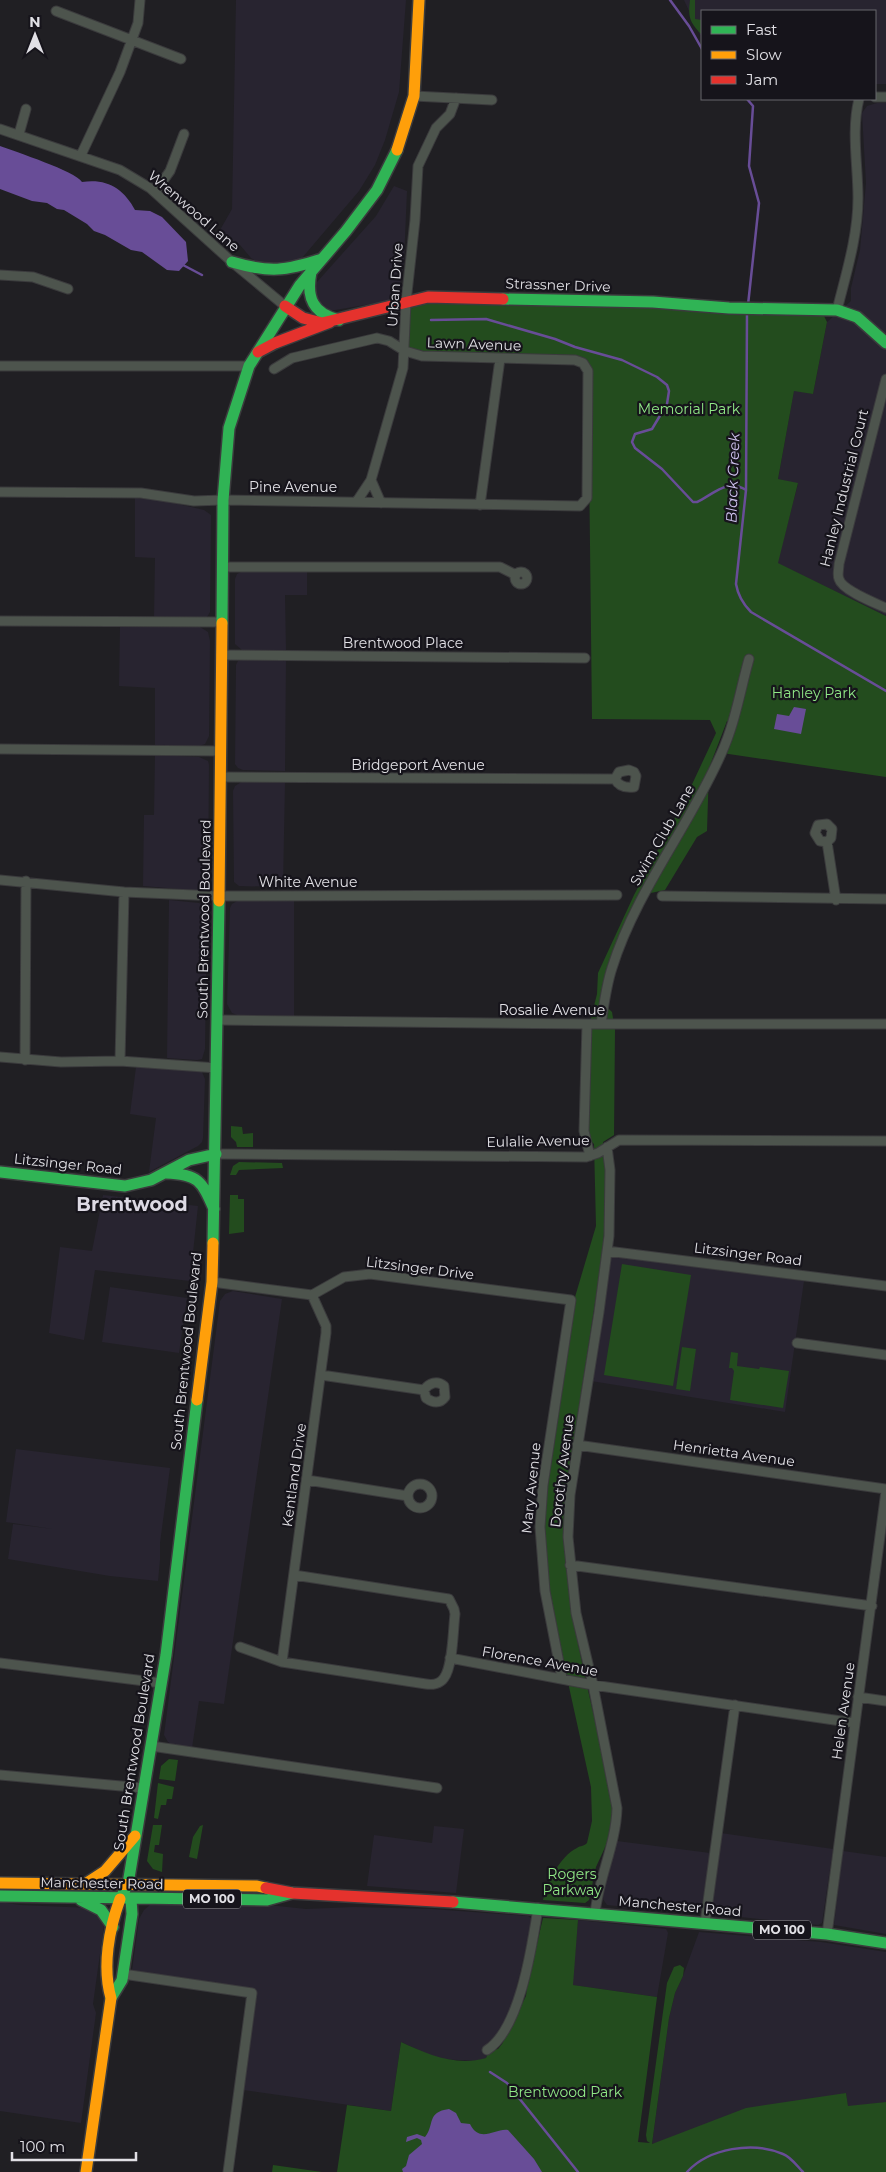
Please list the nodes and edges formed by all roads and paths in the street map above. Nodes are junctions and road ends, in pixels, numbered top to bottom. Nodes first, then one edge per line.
1 (140, 0) edge
2 (419, 0) edge
3 (56, 11) dead end
4 (131, 42) junction
5 (181, 60) dead end
6 (414, 96) junction
7 (456, 98) junction
8 (492, 100) dead end
9 (859, 100) edge
10 (26, 109) dead end
11 (0, 129) edge
12 (19, 134) junction
13 (184, 134) dead end
14 (81, 155) junction
15 (154, 192) junction
16 (322, 259) junction
17 (232, 262) junction
18 (311, 272) junction
19 (0, 275) edge
20 (68, 289) dead end
21 (406, 302) junction
22 (285, 306) junction
23 (837, 310) junction
24 (334, 321) junction
25 (886, 344) edge
26 (405, 351) junction
27 (257, 353) junction
28 (500, 358) junction
29 (0, 366) edge
30 (249, 366) junction
31 (274, 369) dead end
32 (886, 379) edge
33 (371, 480) junction
34 (0, 492) edge
35 (223, 500) junction
36 (357, 501) junction
37 (585, 502) joint
38 (381, 503) junction
39 (480, 505) junction
40 (222, 567) junction
41 (516, 575) dead end
42 (886, 608) edge
43 (0, 621) edge
44 (221, 622) junction
45 (221, 655) junction
46 (585, 658) dead end
47 (748, 659) dead end
48 (0, 749) edge
49 (220, 751) junction
50 (220, 778) junction
51 (615, 779) dead end
52 (827, 842) dead end
53 (0, 880) edge
54 (26, 881) junction
55 (124, 892) junction
56 (617, 895) dead end
57 (218, 896) junction
58 (662, 896) dead end
59 (886, 899) edge
60 (836, 900) junction
61 (218, 1020) junction
62 (587, 1024) junction
63 (601, 1024) junction
64 (886, 1024) edge
65 (0, 1057) edge
66 (25, 1060) junction
67 (120, 1060) junction
68 (218, 1068) junction
69 (886, 1141) edge
70 (607, 1147) junction
71 (216, 1154) junction
72 (590, 1156) junction
73 (0, 1172) edge
74 (166, 1173) junction
75 (214, 1209) junction
76 (607, 1251) junction
77 (212, 1282) junction
78 (886, 1286) edge
79 (312, 1295) junction
80 (571, 1300) joint
81 (797, 1344) dead end
82 (886, 1355) edge
83 (321, 1375) junction
84 (424, 1390) dead end
85 (577, 1445) junction
86 (307, 1480) junction
87 (886, 1490) edge
88 (408, 1496) dead end
89 (570, 1565) junction
90 (294, 1576) junction
91 (872, 1606) junction
92 (240, 1647) dead end
93 (450, 1658) junction
94 (282, 1662) junction
95 (0, 1663) edge
96 (562, 1678) junction
97 (161, 1683) junction
98 (593, 1685) junction
99 (858, 1697) junction
100 (886, 1701) edge
101 (735, 1705) junction
102 (855, 1723) junction
103 (151, 1746) junction
104 (0, 1774) edge
105 (143, 1788) junction
106 (437, 1788) dead end
107 (136, 1835) junction
108 (0, 1883) edge
109 (85, 1884) junction
110 (128, 1884) junction
111 (292, 1893) junction
112 (0, 1896) edge
113 (77, 1898) junction
114 (125, 1899) junction
115 (538, 1908) junction
116 (595, 1913) junction
117 (705, 1923) junction
118 (113, 1927) junction
119 (827, 1934) junction
120 (886, 1943) edge
121 (123, 1974) junction
122 (110, 1998) junction
123 (487, 2050) dead end
124 (86, 2172) edge
125 (228, 2172) edge

1 - 4 street
2 - 6 main road, South Brentwood Boulevard
3 - 4 street
4 - 5 street
4 - 14 street
6 - 7 street
6 - 16 main road, South Brentwood Boulevard
7 - 8 street
7 - 21 street, Urban Drive
9 - 23 street
10 - 12 street
11 - 12 street, Wrenwood Lane
12 - 14 street, Wrenwood Lane
13 - 15 street
14 - 15 street, Wrenwood Lane
15 - 17 street, Wrenwood Lane
16 - 17 main road
16 - 18 main road, South Brentwood Boulevard
17 - 22 street, Wrenwood Lane
18 - 22 main road, South Brentwood Boulevard
18 - 24 main road
19 - 20 street
21 - 23 main road, Strassner Drive
21 - 24 main road, Strassner Drive
21 - 26 street, Urban Drive
22 - 24 main road, Strassner Drive
22 - 27 main road, South Brentwood Boulevard
23 - 25 main road
24 - 27 main road
26 - 28 street, Lawn Avenue
26 - 31 street, Lawn Avenue
26 - 33 street, Urban Drive
27 - 30 main road, South Brentwood Boulevard
28 - 37 street, Lawn Avenue
28 - 39 street
29 - 30 street
30 - 35 main road, South Brentwood Boulevard
32 - 42 street, Hanley Industrial Court
33 - 36 street, Urban Drive
33 - 38 street
34 - 35 street, Pine Avenue
35 - 36 street, Pine Avenue
35 - 40 main road, South Brentwood Boulevard
36 - 38 street, Pine Avenue
37 - 39 street, Pine Avenue
38 - 39 street, Pine Avenue
40 - 41 street
40 - 44 main road, South Brentwood Boulevard
43 - 44 street
44 - 45 main road, South Brentwood Boulevard
45 - 46 street, Brentwood Place
45 - 49 main road, South Brentwood Boulevard
47 - 63 street, Swim Club Lane
48 - 49 street
49 - 50 main road, South Brentwood Boulevard
50 - 51 street, Bridgeport Avenue
50 - 57 main road, South Brentwood Boulevard
52 - 60 street
53 - 54 street, White Avenue
54 - 55 street, White Avenue
54 - 66 street
55 - 57 street, White Avenue
55 - 67 street
56 - 57 street, White Avenue
57 - 61 main road, South Brentwood Boulevard
58 - 60 street
59 - 60 street
61 - 62 street, Rosalie Avenue
61 - 68 main road, South Brentwood Boulevard
62 - 63 street, Rosalie Avenue
62 - 72 street
63 - 64 street, Rosalie Avenue
65 - 66 street
66 - 67 street
67 - 68 street
68 - 71 main road, South Brentwood Boulevard
69 - 70 street, Eulalie Avenue
70 - 72 street, Eulalie Avenue
70 - 76 street, Dorothy Avenue
71 - 72 street, Eulalie Avenue
71 - 74 main road, Litzsinger Road
71 - 75 main road, South Brentwood Boulevard
73 - 74 main road, Litzsinger Road
74 - 75 main road
75 - 77 main road, South Brentwood Boulevard
76 - 78 street, Litzsinger Road
76 - 85 street, Dorothy Avenue
77 - 79 street
77 - 97 main road, South Brentwood Boulevard
79 - 80 street, Litzsinger Drive
79 - 83 street, Kentland Drive
80 - 96 street, Mary Avenue
81 - 82 street
83 - 84 street
83 - 86 street, Kentland Drive
85 - 87 street, Henrietta Avenue
85 - 89 street, Dorothy Avenue
86 - 88 street
86 - 90 street, Kentland Drive
87 - 91 street, Helen Avenue
89 - 91 street
89 - 98 street, Dorothy Avenue
90 - 93 street
90 - 94 street, Kentland Drive
91 - 99 street, Helen Avenue
92 - 94 street
93 - 94 street
93 - 96 street, Florence Avenue
95 - 97 street
96 - 98 street, Florence Avenue
97 - 103 main road, South Brentwood Boulevard
98 - 101 street, Florence Avenue
98 - 116 street, Dorothy Avenue
99 - 100 street
99 - 102 street, Helen Avenue
101 - 102 street, Florence Avenue
101 - 117 street
102 - 119 street, Helen Avenue
103 - 105 main road, South Brentwood Boulevard
103 - 106 street
104 - 105 street
105 - 107 main road, South Brentwood Boulevard
107 - 109 main road
107 - 110 main road, South Brentwood Boulevard
108 - 109 main road, Manchester Road / MO 100
109 - 110 main road, Manchester Road / MO 100
110 - 111 main road, Manchester Road / MO 100
110 - 114 main road, South Brentwood Boulevard
111 - 114 main road, Manchester Road / MO 100
111 - 115 main road, Manchester Road / MO 100
112 - 113 main road, Manchester Road / MO 100
113 - 114 main road, Manchester Road / MO 100
113 - 118 main road
114 - 118 main road, South Brentwood Boulevard
114 - 121 main road, South Brentwood Boulevard
115 - 116 main road, Manchester Road / MO 100
115 - 123 street
116 - 117 main road, Manchester Road / MO 100
117 - 119 main road, Manchester Road / MO 100
118 - 122 main road, South Brentwood Boulevard
119 - 120 main road, Manchester Road / MO 100
121 - 122 main road, South Brentwood Boulevard
121 - 125 street
122 - 124 main road, South Brentwood Boulevard

